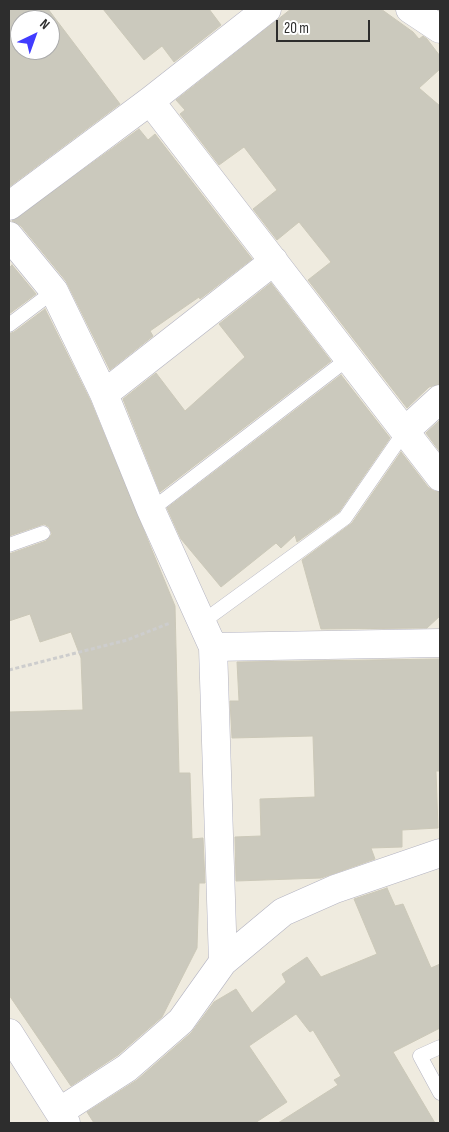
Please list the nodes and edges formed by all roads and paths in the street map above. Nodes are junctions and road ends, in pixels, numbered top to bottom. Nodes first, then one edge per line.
1 (267, 9) edge
2 (410, 9) edge
3 (438, 23) edge
4 (150, 101) junction
5 (9, 206) edge
6 (9, 236) edge
7 (274, 261) junction
8 (54, 291) junction
9 (9, 325) edge
10 (349, 358) junction
11 (104, 394) junction
12 (440, 399) edge
13 (405, 431) junction
14 (440, 477) edge
15 (151, 510) junction
16 (43, 533) dead end
17 (9, 545) edge
18 (199, 618) junction
19 (440, 643) edge
20 (213, 647) junction
21 (9, 670) edge
22 (440, 853) edge
23 (223, 962) junction
24 (9, 1033) edge
25 (440, 1047) edge
26 (440, 1093) edge
27 (62, 1118) edge

1 - 4 street
2 - 3 street
4 - 5 street
4 - 7 street
6 - 8 street
7 - 10 street
7 - 11 street
8 - 9 lane
8 - 11 street
10 - 13 street
10 - 15 lane
11 - 15 street
12 - 13 street
13 - 14 street
13 - 18 lane
15 - 18 street
16 - 17 lane
18 - 20 street
18 - 21 path
19 - 20 street
20 - 23 street
22 - 23 street
23 - 27 street
24 - 27 street
25 - 26 lane

